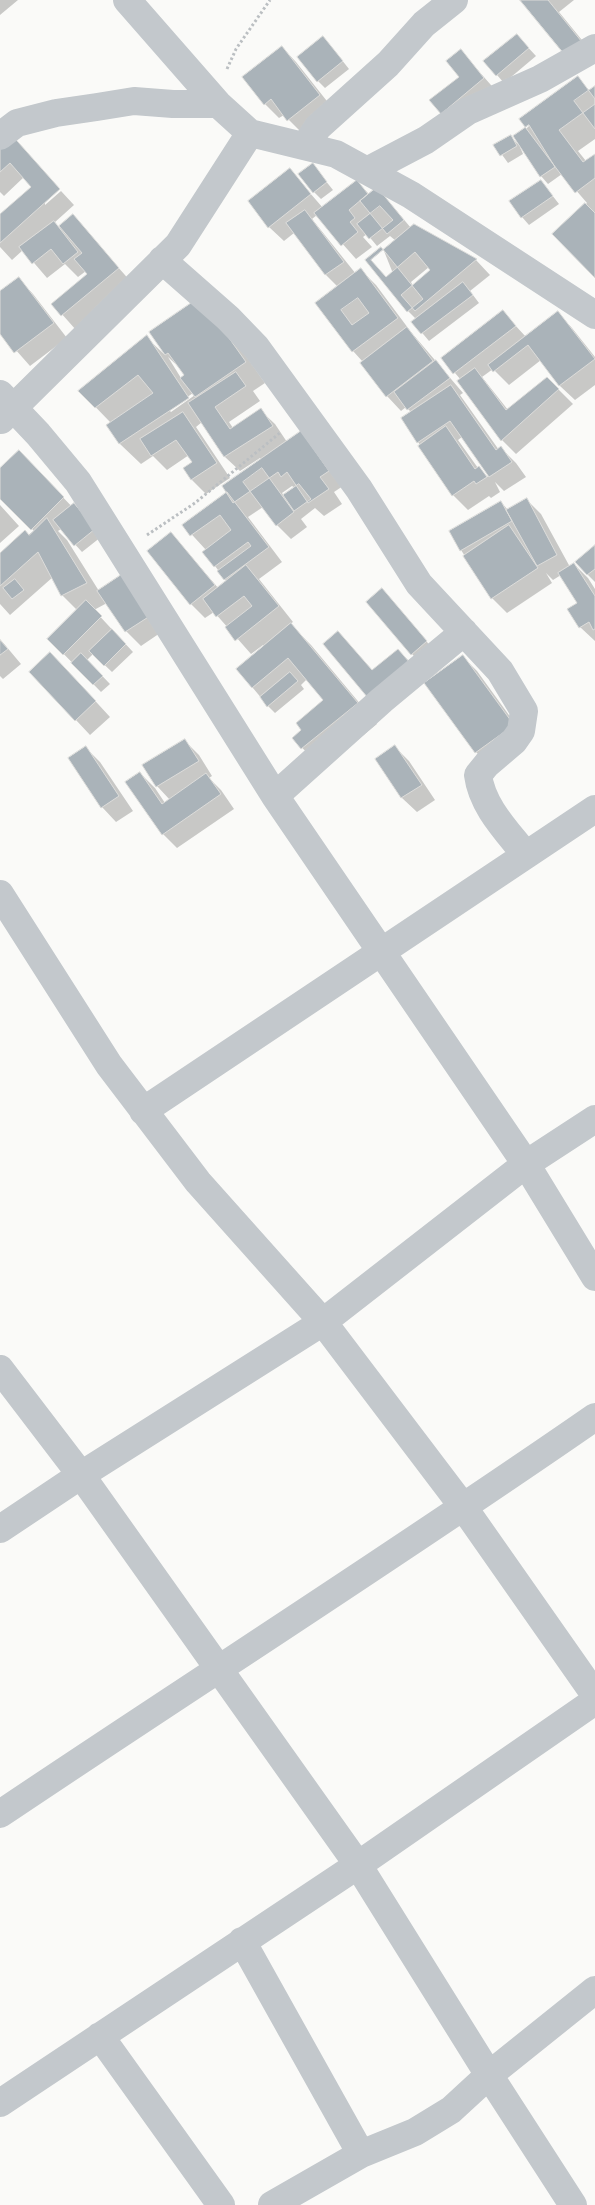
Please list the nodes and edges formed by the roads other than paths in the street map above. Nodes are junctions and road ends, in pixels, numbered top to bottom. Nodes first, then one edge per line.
1 (127, 0) edge
2 (454, 0) edge
3 (595, 48) edge
4 (212, 98) junction
5 (250, 133) junction
6 (0, 136) edge
7 (305, 146) junction
8 (367, 170) junction
9 (162, 260) junction
10 (593, 312) edge
11 (4, 407) edge
12 (464, 632) junction
13 (275, 796) junction
14 (595, 809) edge
15 (525, 854) junction
16 (0, 894) edge
17 (382, 953) junction
18 (143, 1111) junction
19 (595, 1119) edge
20 (526, 1164) junction
21 (595, 1277) edge
22 (323, 1322) junction
23 (0, 1369) edge
24 (595, 1417) edge
25 (81, 1475) junction
26 (464, 1508) junction
27 (0, 1529) edge
28 (217, 1668) junction
29 (595, 1695) edge
30 (595, 1701) edge
31 (0, 1814) edge
32 (358, 1864) junction
33 (242, 1941) junction
34 (595, 1990) edge
35 (100, 2036) junction
36 (489, 2075) junction
37 (0, 2103) edge
38 (361, 2154) junction
39 (221, 2205) edge
40 (272, 2205) edge
41 (574, 2205) edge

1 - 4 street
2 - 7 street
3 - 8 street
4 - 5 street
4 - 6 street
5 - 7 street
5 - 9 street
7 - 8 street
8 - 10 street
9 - 11 street
9 - 12 street
11 - 13 street
12 - 13 street
12 - 15 street
13 - 17 street
14 - 15 street
15 - 17 street
16 - 18 street
17 - 18 street
17 - 20 street
18 - 22 street
19 - 20 street
20 - 21 street
20 - 22 street
22 - 25 street
22 - 26 street
23 - 25 street
24 - 26 street
25 - 27 street
25 - 28 street
26 - 28 street
26 - 29 street
28 - 31 street
28 - 32 street
30 - 32 street
32 - 33 street
32 - 36 street
33 - 35 street
33 - 38 street
34 - 36 street
35 - 37 street
35 - 39 street
36 - 38 street
36 - 41 street
38 - 40 street

